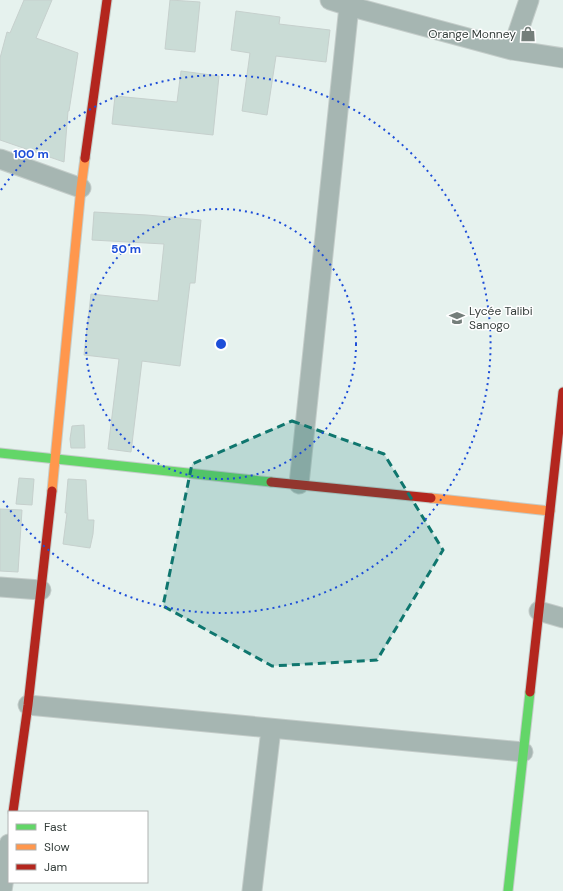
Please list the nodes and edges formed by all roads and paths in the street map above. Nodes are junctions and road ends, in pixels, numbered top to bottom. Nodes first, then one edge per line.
1 (107, 0) edge
2 (330, 0) edge
3 (529, 0) edge
4 (349, 6) junction
5 (512, 50) junction
6 (563, 58) edge
7 (0, 159) edge
8 (81, 188) junction
9 (563, 392) edge
10 (0, 453) edge
11 (56, 459) junction
12 (299, 484) junction
13 (558, 489) edge
14 (550, 511) junction
15 (0, 586) edge
16 (41, 590) junction
17 (539, 611) junction
18 (563, 618) edge
19 (28, 706) junction
20 (271, 729) junction
21 (523, 752) junction
22 (14, 811) edge
23 (8, 851) edge
24 (2, 891) edge
25 (252, 891) edge
26 (508, 891) edge

1 - 8 street
2 - 4 street
3 - 5 street
4 - 5 street
4 - 12 street
5 - 6 street
7 - 8 street
8 - 11 street
9 - 13 street
10 - 11 street
11 - 12 street
11 - 16 street
12 - 14 street
13 - 14 street
14 - 17 street
15 - 16 street
16 - 19 street
17 - 18 street
17 - 21 street
19 - 20 street
19 - 22 street
20 - 21 street
20 - 25 street
21 - 26 street
23 - 24 street

